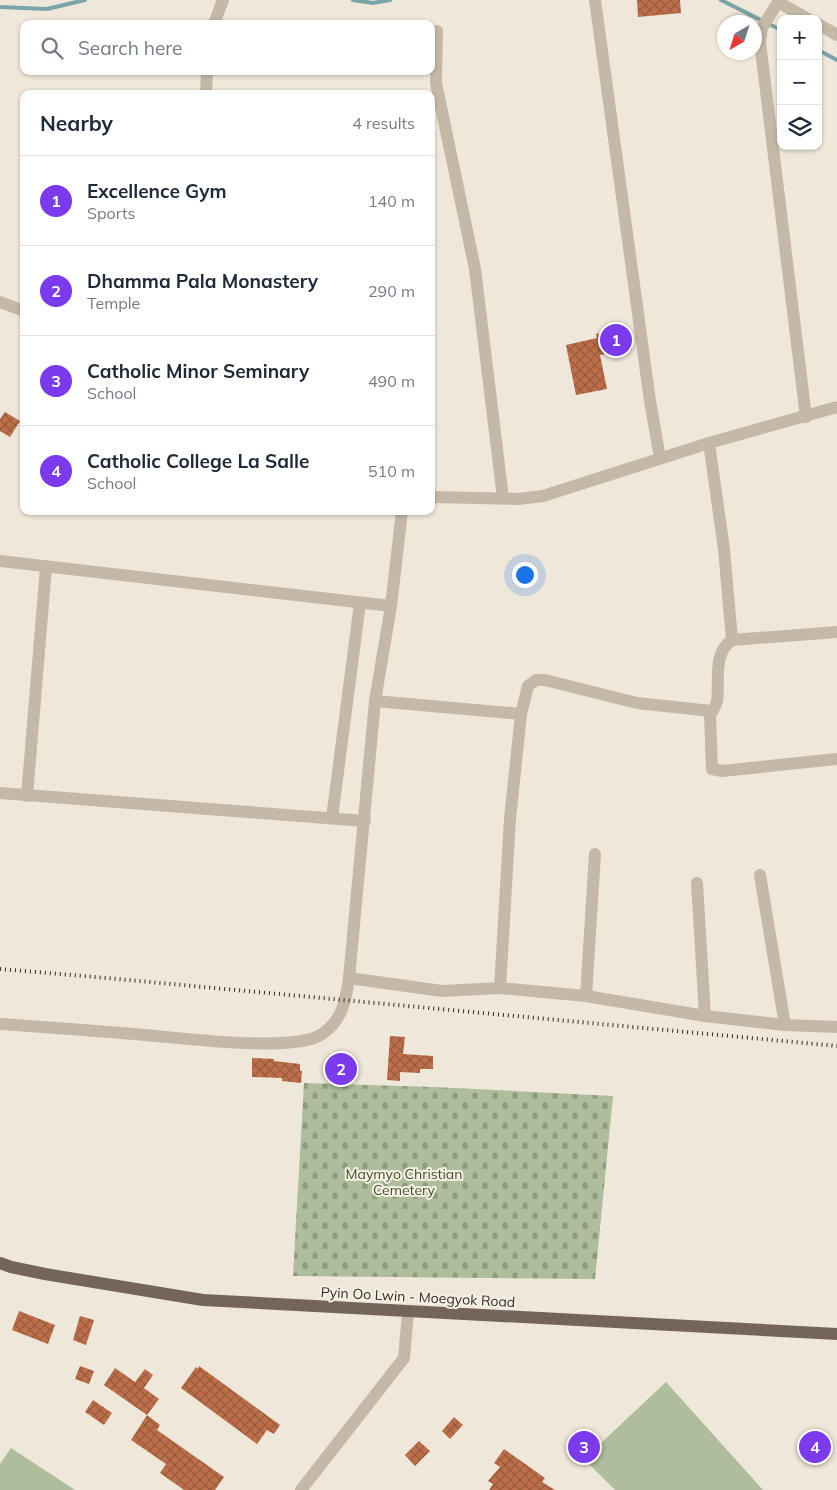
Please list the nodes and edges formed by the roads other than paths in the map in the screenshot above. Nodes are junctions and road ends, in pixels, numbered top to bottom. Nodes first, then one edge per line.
1 (223, 0) edge
2 (595, 0) edge
3 (776, 1) edge
4 (801, 15) edge
5 (216, 20) edge
6 (822, 26) edge
7 (437, 31) dead end
8 (837, 35) edge
9 (207, 75) edge
10 (206, 90) edge
11 (0, 302) edge
12 (20, 309) edge
13 (837, 408) edge
14 (806, 417) junction
15 (709, 443) junction
16 (660, 458) junction
17 (435, 497) edge
18 (503, 498) junction
19 (402, 515) edge
20 (0, 561) edge
21 (46, 567) junction
22 (360, 603) junction
23 (391, 606) junction
24 (837, 632) edge
25 (732, 640) junction
26 (375, 701) junction
27 (712, 711) junction
28 (521, 714) junction
29 (837, 758) edge
30 (0, 793) edge
31 (27, 796) junction
32 (332, 818) junction
33 (365, 821) junction
34 (595, 854) dead end
35 (760, 875) dead end
36 (697, 883) dead end
37 (349, 978) junction
38 (500, 988) junction
39 (586, 996) junction
40 (705, 1016) junction
41 (0, 1024) edge
42 (785, 1025) junction
43 (837, 1027) edge
44 (0, 1263) edge
45 (408, 1312) junction
46 (837, 1334) edge
47 (301, 1490) edge

1 - 5 street
2 - 16 street
3 - 4 street
3 - 14 street
6 - 8 street
7 - 18 street
9 - 10 street
11 - 12 street
13 - 14 street
14 - 15 street
15 - 16 street
15 - 25 street
16 - 18 street
17 - 18 street
19 - 23 street
20 - 21 street
21 - 22 street
21 - 31 street
22 - 23 street
22 - 32 street
23 - 26 street
24 - 25 street
25 - 27 street
26 - 28 street
26 - 33 street
27 - 28 street
27 - 29 street
28 - 38 street
30 - 31 street
31 - 32 street
32 - 33 street
33 - 37 street
34 - 39 street
35 - 42 street
36 - 40 street
37 - 38 street
37 - 41 street
38 - 39 street
39 - 40 street
40 - 42 street
42 - 43 street
44 - 45 main road, Pyin Oo Lwin - Moegyok Road
45 - 46 main road, Pyin Oo Lwin - Moegyok Road
45 - 47 street

